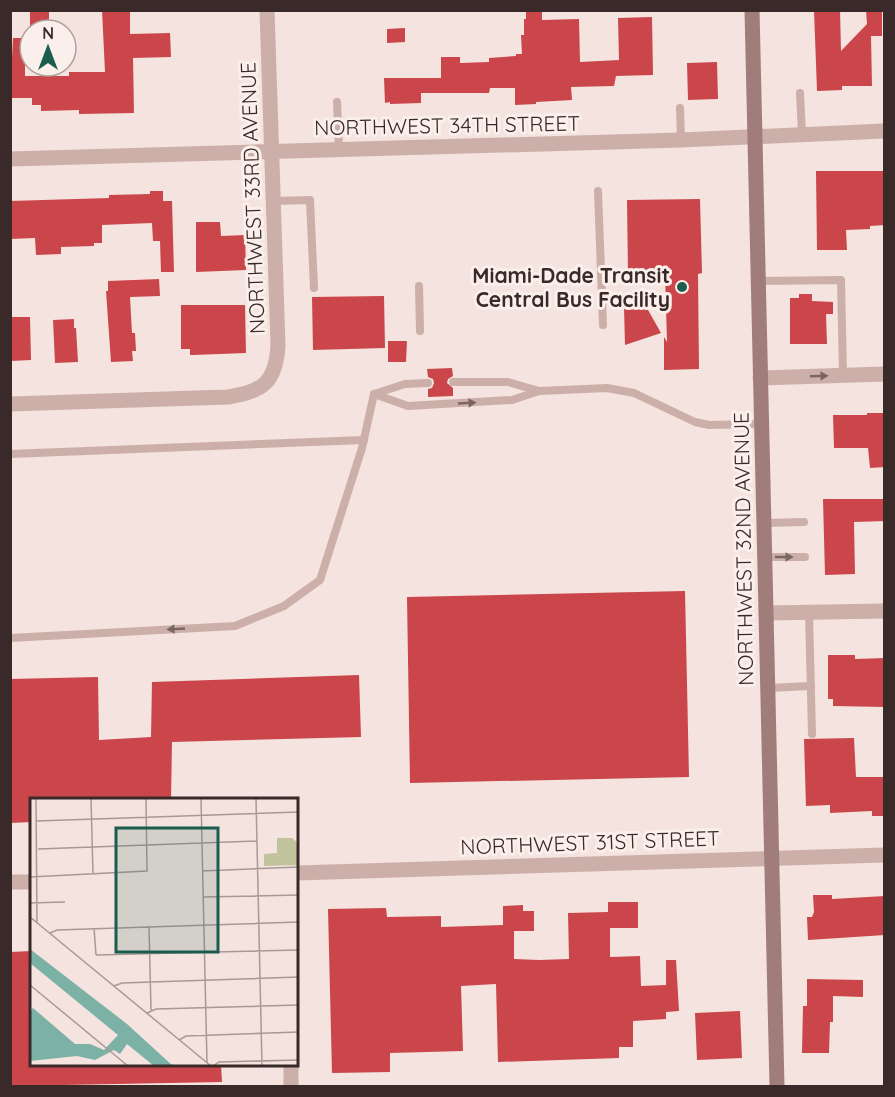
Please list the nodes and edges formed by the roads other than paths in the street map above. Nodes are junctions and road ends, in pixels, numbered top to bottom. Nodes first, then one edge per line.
1 (267, 10) edge
2 (752, 10) edge
3 (800, 93) dead end
4 (337, 102) dead end
5 (680, 108) dead end
6 (885, 130) edge
7 (801, 134) junction
8 (755, 136) junction
9 (681, 140) junction
10 (339, 149) junction
11 (272, 150) junction
12 (10, 159) edge
13 (598, 191) dead end
14 (274, 201) junction
15 (758, 281) junction
16 (419, 286) dead end
17 (314, 288) dead end
18 (603, 325) dead end
19 (420, 331) dead end
20 (885, 374) edge
21 (843, 376) junction
22 (760, 378) junction
23 (453, 382) dead end
24 (428, 383) dead end
25 (538, 391) junction
26 (374, 394) junction
27 (10, 404) edge
28 (762, 424) junction
29 (364, 440) junction
30 (10, 454) edge
31 (804, 522) dead end
32 (764, 523) junction
33 (764, 557) junction
34 (805, 557) dead end
35 (885, 611) edge
36 (809, 612) junction
37 (766, 614) junction
38 (10, 638) edge
39 (811, 686) junction
40 (768, 688) junction
41 (812, 734) dead end
42 (885, 855) edge
43 (772, 858) junction
44 (298, 873) edge
45 (10, 882) edge
46 (30, 882) edge
47 (291, 1067) edge
48 (291, 1086) edge
49 (777, 1086) edge

1 - 11 street, NORTHWEST 33RD AVENUE
2 - 8 main road, NORTHWEST 32ND AVENUE
3 - 7 lane
4 - 10 lane
5 - 9 lane
6 - 7 street, NORTHWEST 34TH STREET
7 - 8 street, NORTHWEST 34TH STREET
8 - 9 street, NORTHWEST 34TH STREET
8 - 15 main road, NORTHWEST 32ND AVENUE
9 - 10 street, NORTHWEST 34TH STREET
10 - 11 street, NORTHWEST 34TH STREET
11 - 12 street, NORTHWEST 34TH STREET
11 - 14 street, NORTHWEST 33RD AVENUE
13 - 18 lane
14 - 17 lane
14 - 27 street, NORTHWEST 33RD AVENUE
15 - 21 lane
15 - 22 main road, NORTHWEST 32ND AVENUE
16 - 19 lane
20 - 21 street
22 -> 21 street
22 - 28 main road, NORTHWEST 32ND AVENUE
23 - 25 lane
24 - 26 lane
26 -> 25 lane
25 - 28 lane
26 - 29 lane
28 - 32 main road, NORTHWEST 32ND AVENUE
29 - 30 lane
29 -> 38 lane
31 - 32 lane
32 - 33 main road, NORTHWEST 32ND AVENUE
33 -> 34 lane
33 - 37 main road, NORTHWEST 32ND AVENUE
35 - 36 street
36 - 37 street
36 - 39 lane
37 - 40 main road, NORTHWEST 32ND AVENUE
39 - 40 lane
39 - 41 lane
40 - 43 main road, NORTHWEST 32ND AVENUE
42 - 43 street, NORTHWEST 31ST STREET
43 - 44 street, NORTHWEST 31ST STREET
43 - 49 main road, NORTHWEST 32ND AVENUE
45 - 46 street
47 - 48 street

